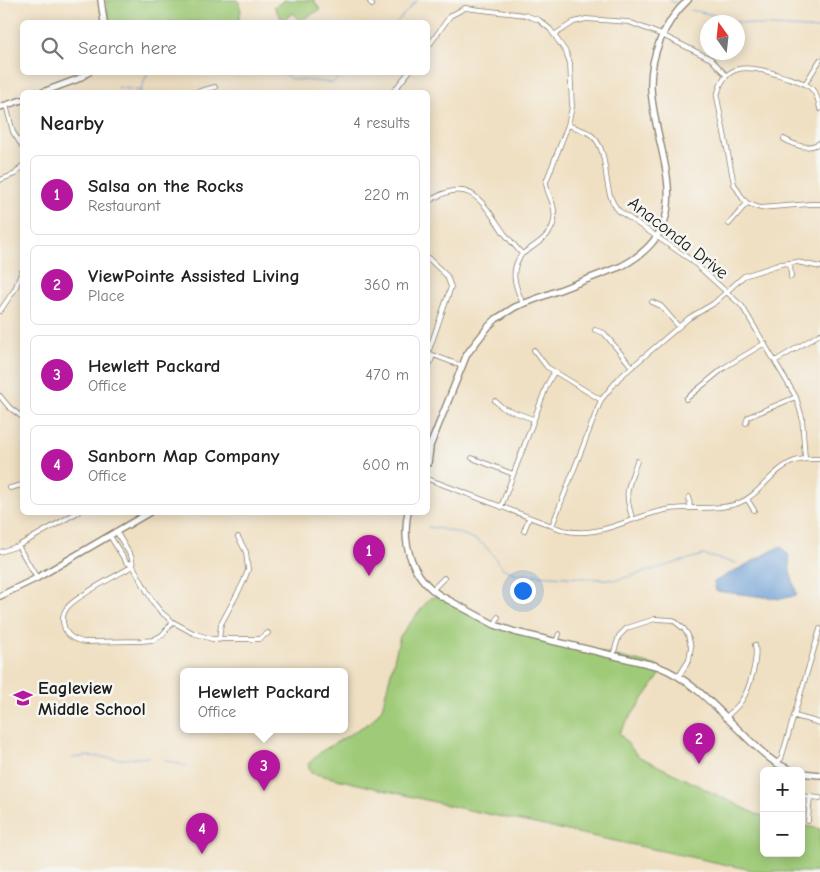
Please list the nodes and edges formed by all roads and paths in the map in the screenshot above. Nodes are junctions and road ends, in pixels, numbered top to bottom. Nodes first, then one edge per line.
1 (101, 0) edge
2 (369, 0) edge
3 (688, 0) edge
4 (372, 5) dead end
5 (104, 20) edge
6 (554, 35) junction
7 (662, 35) junction
8 (430, 44) edge
9 (820, 60) edge
10 (84, 75) edge
11 (407, 75) edge
12 (726, 76) junction
13 (805, 84) junction
14 (215, 86) dead end
15 (48, 90) edge
16 (202, 90) edge
17 (395, 90) edge
18 (20, 101) edge
19 (3, 106) edge
20 (820, 109) edge
21 (568, 125) junction
22 (784, 139) dead end
23 (20, 142) edge
24 (820, 143) edge
25 (20, 168) edge
26 (0, 180) edge
27 (430, 201) edge
28 (747, 203) junction
29 (820, 204) edge
30 (729, 224) dead end
31 (656, 237) junction
32 (522, 254) junction
33 (430, 260) edge
34 (790, 263) junction
35 (820, 267) edge
36 (20, 276) edge
37 (791, 277) dead end
38 (726, 292) junction
39 (652, 302) dead end
40 (523, 304) junction
41 (0, 311) edge
42 (679, 327) junction
43 (595, 330) dead end
44 (820, 334) edge
45 (765, 343) junction
46 (430, 347) edge
47 (534, 350) dead end
48 (430, 354) edge
49 (433, 355) junction
50 (776, 361) junction
51 (430, 363) edge
52 (462, 366) junction
53 (632, 367) junction
54 (554, 372) junction
55 (0, 396) edge
56 (796, 397) junction
57 (686, 399) dead end
58 (601, 400) junction
59 (495, 401) dead end
60 (20, 415) edge
61 (533, 419) junction
62 (746, 423) dead end
63 (430, 444) edge
64 (472, 458) dead end
65 (805, 459) junction
66 (820, 459) edge
67 (637, 461) dead end
68 (513, 474) junction
69 (430, 481) edge
70 (20, 486) edge
71 (10, 488) dead end
72 (689, 496) dead end
73 (747, 499) junction
74 (501, 507) junction
75 (690, 508) junction
76 (754, 510) dead end
77 (73, 515) edge
78 (145, 515) edge
79 (408, 515) edge
80 (529, 518) junction
81 (633, 520) junction
82 (552, 526) junction
83 (116, 531) junction
84 (524, 531) dead end
85 (110, 536) junction
86 (238, 537) dead end
87 (18, 546) junction
88 (0, 552) edge
89 (133, 566) junction
90 (37, 578) junction
91 (444, 578) dead end
92 (432, 590) junction
93 (0, 596) edge
94 (498, 617) dead end
95 (174, 622) junction
96 (495, 625) junction
97 (820, 629) edge
98 (268, 632) dead end
99 (559, 634) dead end
100 (219, 640) junction
101 (556, 642) junction
102 (755, 645) dead end
103 (613, 656) junction
104 (679, 676) junction
105 (795, 716) junction
106 (725, 718) junction
107 (820, 724) edge
108 (776, 763) junction
109 (784, 767) edge
110 (805, 773) edge
111 (820, 775) edge
112 (805, 796) edge
113 (810, 797) junction
114 (820, 798) edge
115 (808, 821) dead end

1 - 5 main road
2 - 4 street
3 - 7 main road
6 - 7 street
6 - 8 street
6 - 21 street
7 - 12 street
7 - 31 main road
9 - 13 street
10 - 15 main road
11 - 17 street
12 - 13 street
12 - 28 street
13 - 20 street
14 - 16 street
18 - 19 main road
19 - 23 street
21 - 31 street, Anaconda Drive
21 - 32 street
22 - 24 street
25 - 26 street
27 - 32 street
28 - 29 street
28 - 30 street
31 - 38 street, Anaconda Drive
31 - 40 main road
32 - 40 street
33 - 46 street
34 - 35 street
34 - 37 street
34 - 38 street
36 - 41 street
38 - 42 street
38 - 45 street, Anaconda Drive
39 - 42 street
40 - 52 main road
42 - 53 street
43 - 53 street
44 - 50 street
45 - 50 street, Anaconda Drive
45 - 57 street
47 - 54 street
48 - 49 street
49 - 51 street
49 - 52 street
50 - 56 street, Anaconda Drive
52 - 63 main road
53 - 58 street
54 - 58 street
54 - 61 street
55 - 60 street
56 - 62 street
56 - 65 street, Anaconda Drive
58 - 82 street
59 - 61 street
61 - 68 street
64 - 68 street
65 - 66 street
65 - 73 street
67 - 81 street
68 - 74 street
69 - 74 street
70 - 71 street
72 - 75 street
73 - 75 street
73 - 76 street
74 - 80 street
75 - 81 street
77 - 87 street
78 - 83 main road
79 - 92 main road
80 - 82 street
80 - 84 street
81 - 82 street
83 - 85 main road
83 - 89 street
85 - 89 street
85 - 90 main road
86 - 100 street
87 - 88 street
87 - 90 street
89 - 95 street
89 - 95 street
90 - 93 main road
91 - 92 street
92 - 96 main road
94 - 96 street
95 - 100 street
96 - 101 main road
97 - 105 street
98 - 100 street
99 - 101 street
101 - 103 main road
102 - 106 street
103 - 104 main road
103 - 104 street
104 - 106 main road
105 - 107 street
105 - 108 street
106 - 108 main road
108 - 109 main road
110 - 111 main road
112 - 113 street
113 - 114 street
113 - 115 street

